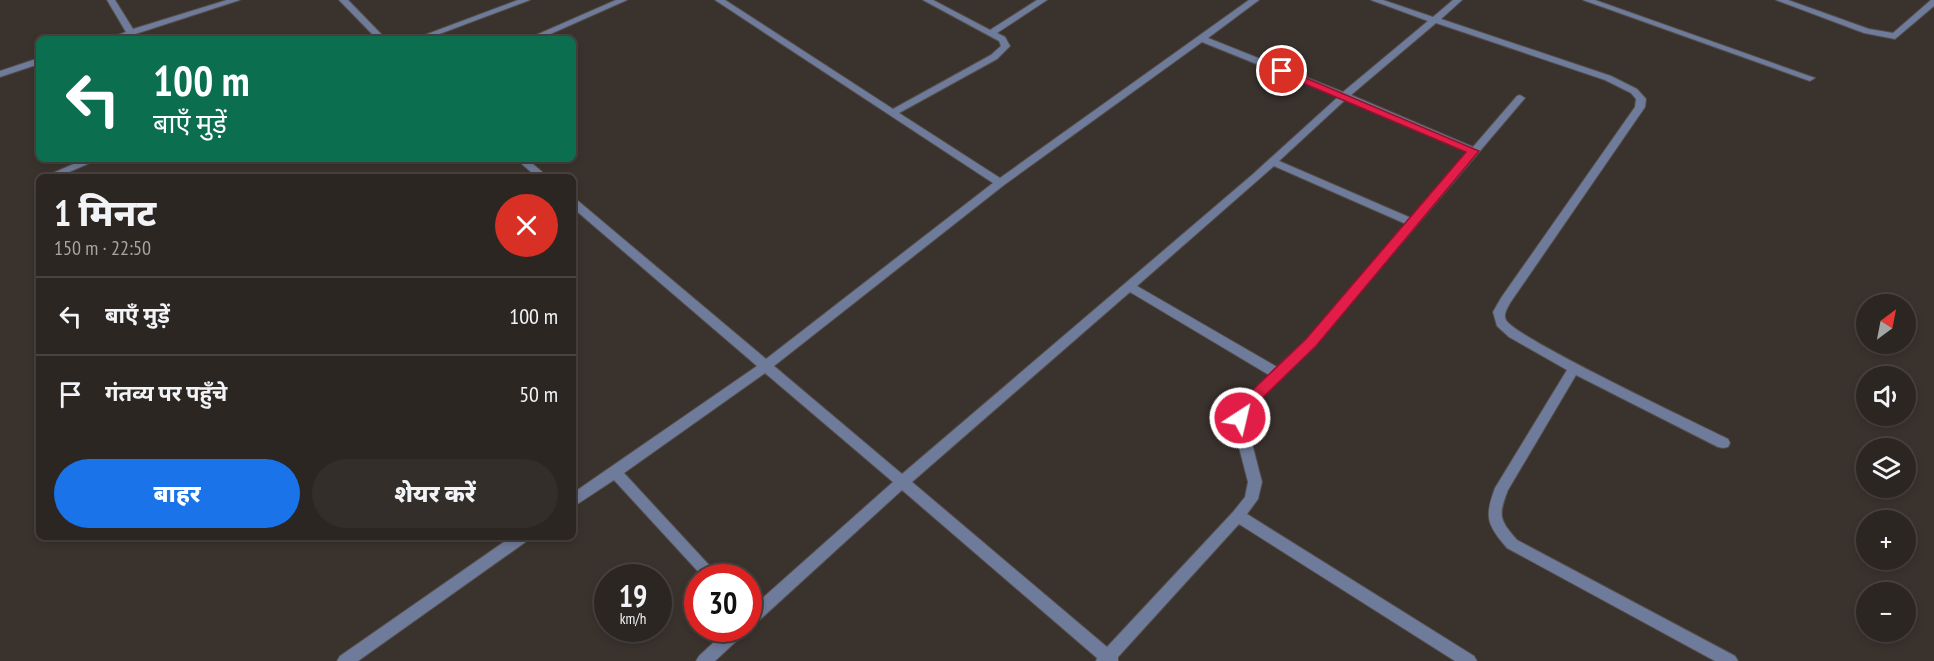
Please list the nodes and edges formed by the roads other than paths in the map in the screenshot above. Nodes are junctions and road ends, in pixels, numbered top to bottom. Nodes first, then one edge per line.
1 (111, 0) edge
2 (236, 0) edge
3 (526, 0) edge
4 (623, 0) edge
5 (719, 0) edge
6 (927, 0) edge
7 (1043, 0) edge
8 (1255, 0) edge
9 (1375, 0) edge
10 (1458, 0) edge
11 (1587, 0) edge
12 (1780, 0) edge
13 (345, 1) edge
14 (1934, 2) edge
15 (1433, 20) junction
16 (130, 33) junction
17 (991, 33) junction
18 (120, 36) edge
19 (378, 36) edge
20 (426, 36) edge
21 (538, 36) edge
22 (1200, 38) junction
23 (36, 62) edge
24 (0, 74) edge
25 (1810, 78) dead end
26 (1344, 96) junction
27 (1520, 98) dead end
28 (892, 113) junction
29 (1474, 151) junction
30 (86, 162) edge
31 (525, 162) edge
32 (1273, 162) junction
33 (58, 172) dead end
34 (539, 174) edge
35 (1000, 183) junction
36 (576, 205) edge
37 (1413, 223) junction
38 (1130, 286) junction
39 (766, 366) junction
40 (1574, 368) junction
41 (1278, 374) junction
42 (1724, 443) dead end
43 (615, 472) junction
44 (902, 482) junction
45 (576, 499) edge
46 (1238, 516) junction
47 (518, 540) edge
48 (701, 564) edge
49 (762, 607) edge
50 (724, 642) edge
51 (1107, 660) edge
52 (345, 661) edge
53 (704, 661) edge
54 (1469, 661) edge
55 (1730, 661) edge

1 - 16 street
2 - 16 street
3 - 20 street
4 - 21 street
5 - 28 street
6 - 17 street
7 - 17 street
8 - 22 street
9 - 15 street
10 - 15 street
11 - 25 street
12 - 14 street
13 - 19 street
15 - 26 street
15 - 40 street
16 - 18 street
17 - 28 street
22 - 26 street
22 - 35 street
23 - 24 street
26 - 29 street
26 - 32 street
27 - 29 street
28 - 35 street
29 - 37 street
30 - 33 street
31 - 34 street
32 - 37 street
32 - 38 street
35 - 39 street
36 - 39 street
37 - 41 street
38 - 41 street
38 - 44 street
39 - 43 street
39 - 44 street
40 - 42 street
40 - 55 street
41 - 46 street
43 - 45 street
43 - 48 street
44 - 49 street
44 - 51 street
46 - 51 street
46 - 54 street
47 - 52 street
50 - 53 street

